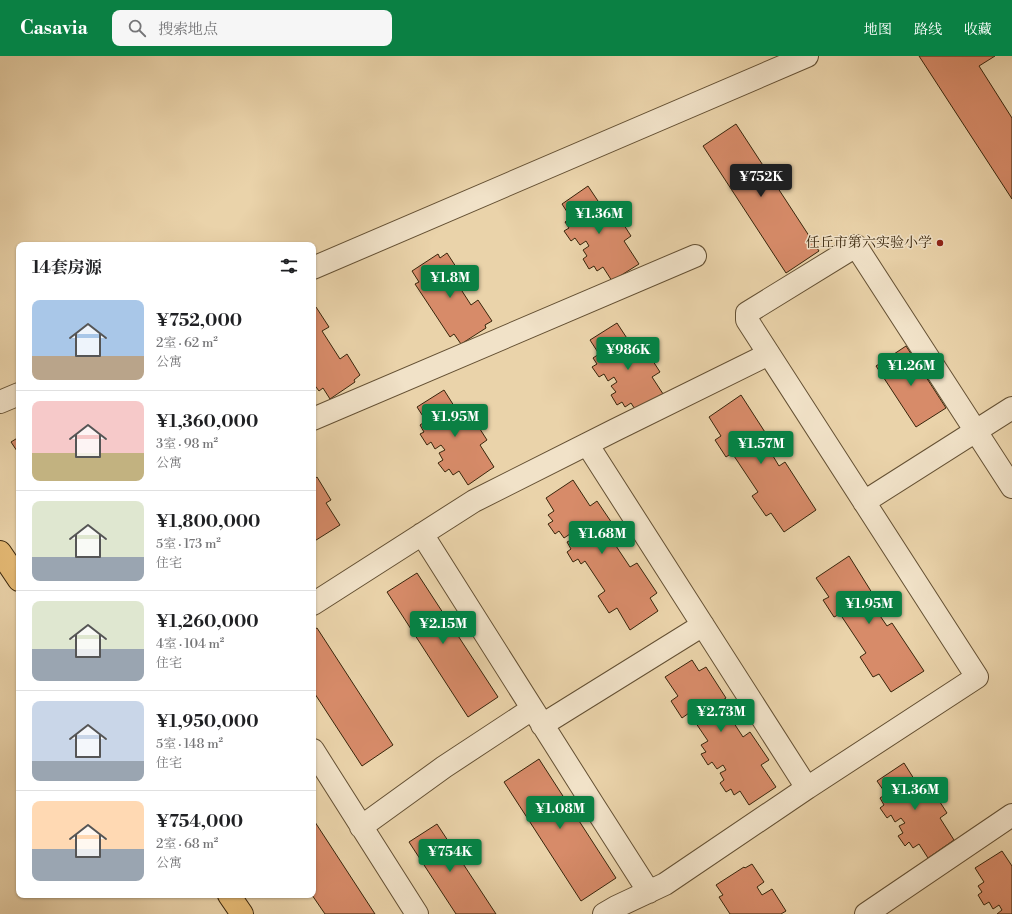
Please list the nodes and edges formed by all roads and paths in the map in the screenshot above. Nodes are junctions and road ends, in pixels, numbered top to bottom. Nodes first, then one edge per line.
1 (807, 56) edge
2 (695, 256) dead end
3 (316, 267) edge
4 (769, 354) junction
5 (16, 395) edge
6 (0, 402) edge
7 (1012, 408) edge
8 (316, 419) edge
9 (976, 431) junction
10 (587, 444) junction
11 (1012, 487) edge
12 (864, 502) junction
13 (422, 534) junction
14 (0, 552) edge
15 (16, 576) edge
16 (316, 602) edge
17 (703, 625) junction
18 (537, 717) junction
19 (316, 755) edge
20 (807, 788) junction
21 (1012, 815) edge
22 (361, 827) junction
23 (649, 892) junction
24 (231, 898) edge
25 (242, 914) edge
26 (416, 914) edge
27 (604, 914) edge
28 (866, 914) edge

1 - 3 street
2 - 8 street
4 - 9 street
4 - 10 street
4 - 12 street
5 - 6 street
7 - 9 street
9 - 11 street
9 - 12 street
10 - 13 street
10 - 17 street
12 - 20 street
13 - 16 street
13 - 18 street
14 - 15 main road
17 - 18 street
17 - 20 street
18 - 22 street
18 - 23 street
19 - 22 street
20 - 23 street
21 - 28 street
22 - 26 street
23 - 27 street
24 - 25 main road

